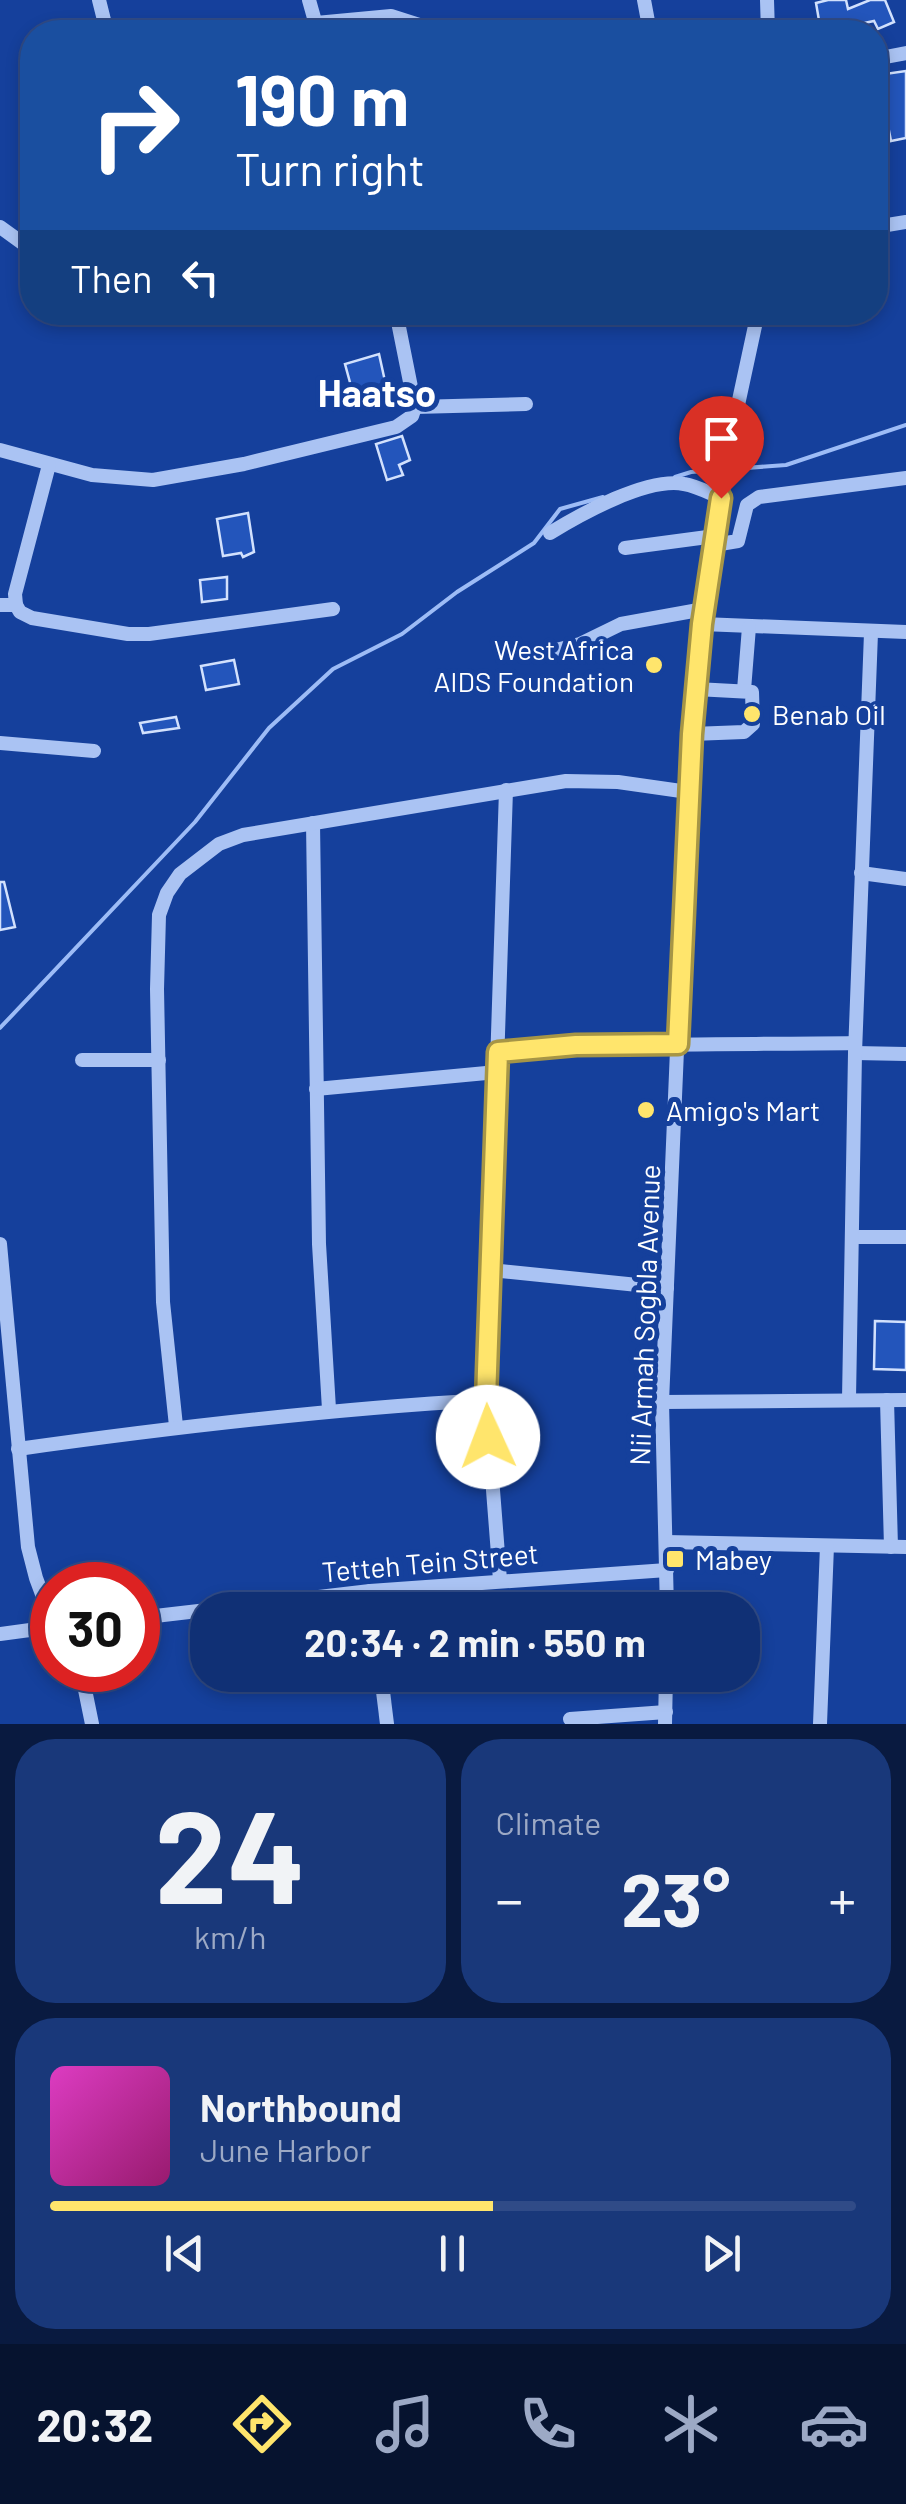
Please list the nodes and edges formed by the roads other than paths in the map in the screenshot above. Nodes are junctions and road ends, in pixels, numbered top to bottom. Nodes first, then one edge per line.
1 (366, 20) edge
2 (404, 20) edge
3 (399, 325) edge
4 (755, 325) edge
5 (526, 404) dead end
6 (415, 407) junction
7 (0, 450) edge
8 (48, 465) junction
9 (906, 478) edge
10 (722, 491) junction
11 (550, 533) dead end
12 (714, 540) junction
13 (626, 548) dead end
14 (8, 605) edge
15 (333, 609) dead end
16 (703, 616) junction
17 (750, 626) junction
18 (906, 632) edge
19 (871, 633) junction
20 (544, 654) dead end
21 (696, 689) junction
22 (744, 690) junction
23 (692, 734) junction
24 (0, 743) edge
25 (94, 751) dead end
26 (506, 790) junction
27 (688, 792) junction
28 (313, 824) junction
29 (861, 872) junction
30 (906, 879) edge
31 (678, 1044) junction
32 (855, 1048) junction
33 (498, 1052) junction
34 (906, 1054) edge
35 (82, 1060) dead end
36 (159, 1060) junction
37 (497, 1072) junction
38 (316, 1088) junction
39 (854, 1236) junction
40 (906, 1237) edge
41 (0, 1244) edge
42 (491, 1270) junction
43 (668, 1288) junction
44 (849, 1399) junction
45 (486, 1400) junction
46 (887, 1400) junction
47 (906, 1400) edge
48 (662, 1402) junction
49 (330, 1409) junction
50 (176, 1426) junction
51 (18, 1449) junction
52 (666, 1542) junction
53 (827, 1546) junction
54 (898, 1547) edge
55 (32, 1562) edge
56 (667, 1570) junction
57 (500, 1580) junction
58 (370, 1591) joint
59 (667, 1592) edge
60 (160, 1615) edge
61 (30, 1628) edge
62 (0, 1634) edge
63 (85, 1692) edge
64 (382, 1692) edge
65 (666, 1692) edge
66 (666, 1718) edge
67 (570, 1719) dead end
68 (92, 1724) edge
69 (386, 1724) edge
70 (820, 1724) edge

1 - 2 street
3 - 6 street
4 - 10 street, Nii Armah Sogbla Avenue
5 - 6 street
6 - 8 street
7 - 8 street
8 - 14 street
9 - 12 street
10 - 11 street
10 - 12 street, Nii Armah Sogbla Avenue
12 - 13 street
12 - 16 street, Nii Armah Sogbla Avenue
14 - 15 street
16 - 17 street
16 - 20 street
16 - 21 street, Nii Armah Sogbla Avenue
17 - 19 street
17 - 22 street
18 - 19 street
19 - 29 street
21 - 22 street
21 - 23 street, Nii Armah Sogbla Avenue
22 - 23 street
23 - 27 street, Nii Armah Sogbla Avenue
24 - 25 street
26 - 27 street
26 - 28 street
26 - 33 street
27 - 31 street, Nii Armah Sogbla Avenue
28 - 36 street
28 - 38 street
29 - 30 street
29 - 32 street
31 - 32 street
31 - 33 street
31 - 43 street, Nii Armah Sogbla Avenue
32 - 34 street
32 - 39 street
33 - 37 street
35 - 36 street
36 - 50 street
37 - 38 street
37 - 42 street
38 - 49 street
39 - 40 street
39 - 44 street
41 - 51 street
42 - 43 street
42 - 45 street
43 - 48 street, Nii Armah Sogbla Avenue
44 - 46 street
44 - 48 street
45 - 49 street
45 - 57 street
46 - 47 street
46 - 54 street
48 - 52 street, Nii Armah Sogbla Avenue
49 - 50 street
50 - 51 street
51 - 55 street
52 - 53 street
52 - 56 street, Nii Armah Sogbla Avenue
53 - 54 street
53 - 70 street
56 - 57 street, Tetteh Tein Street
56 - 59 street, Nii Armah Sogbla Avenue
57 - 58 street, Tetteh Tein Street
58 - 60 street, Tetteh Tein Street
61 - 62 street
63 - 68 street
64 - 69 street
65 - 66 street
66 - 67 street

